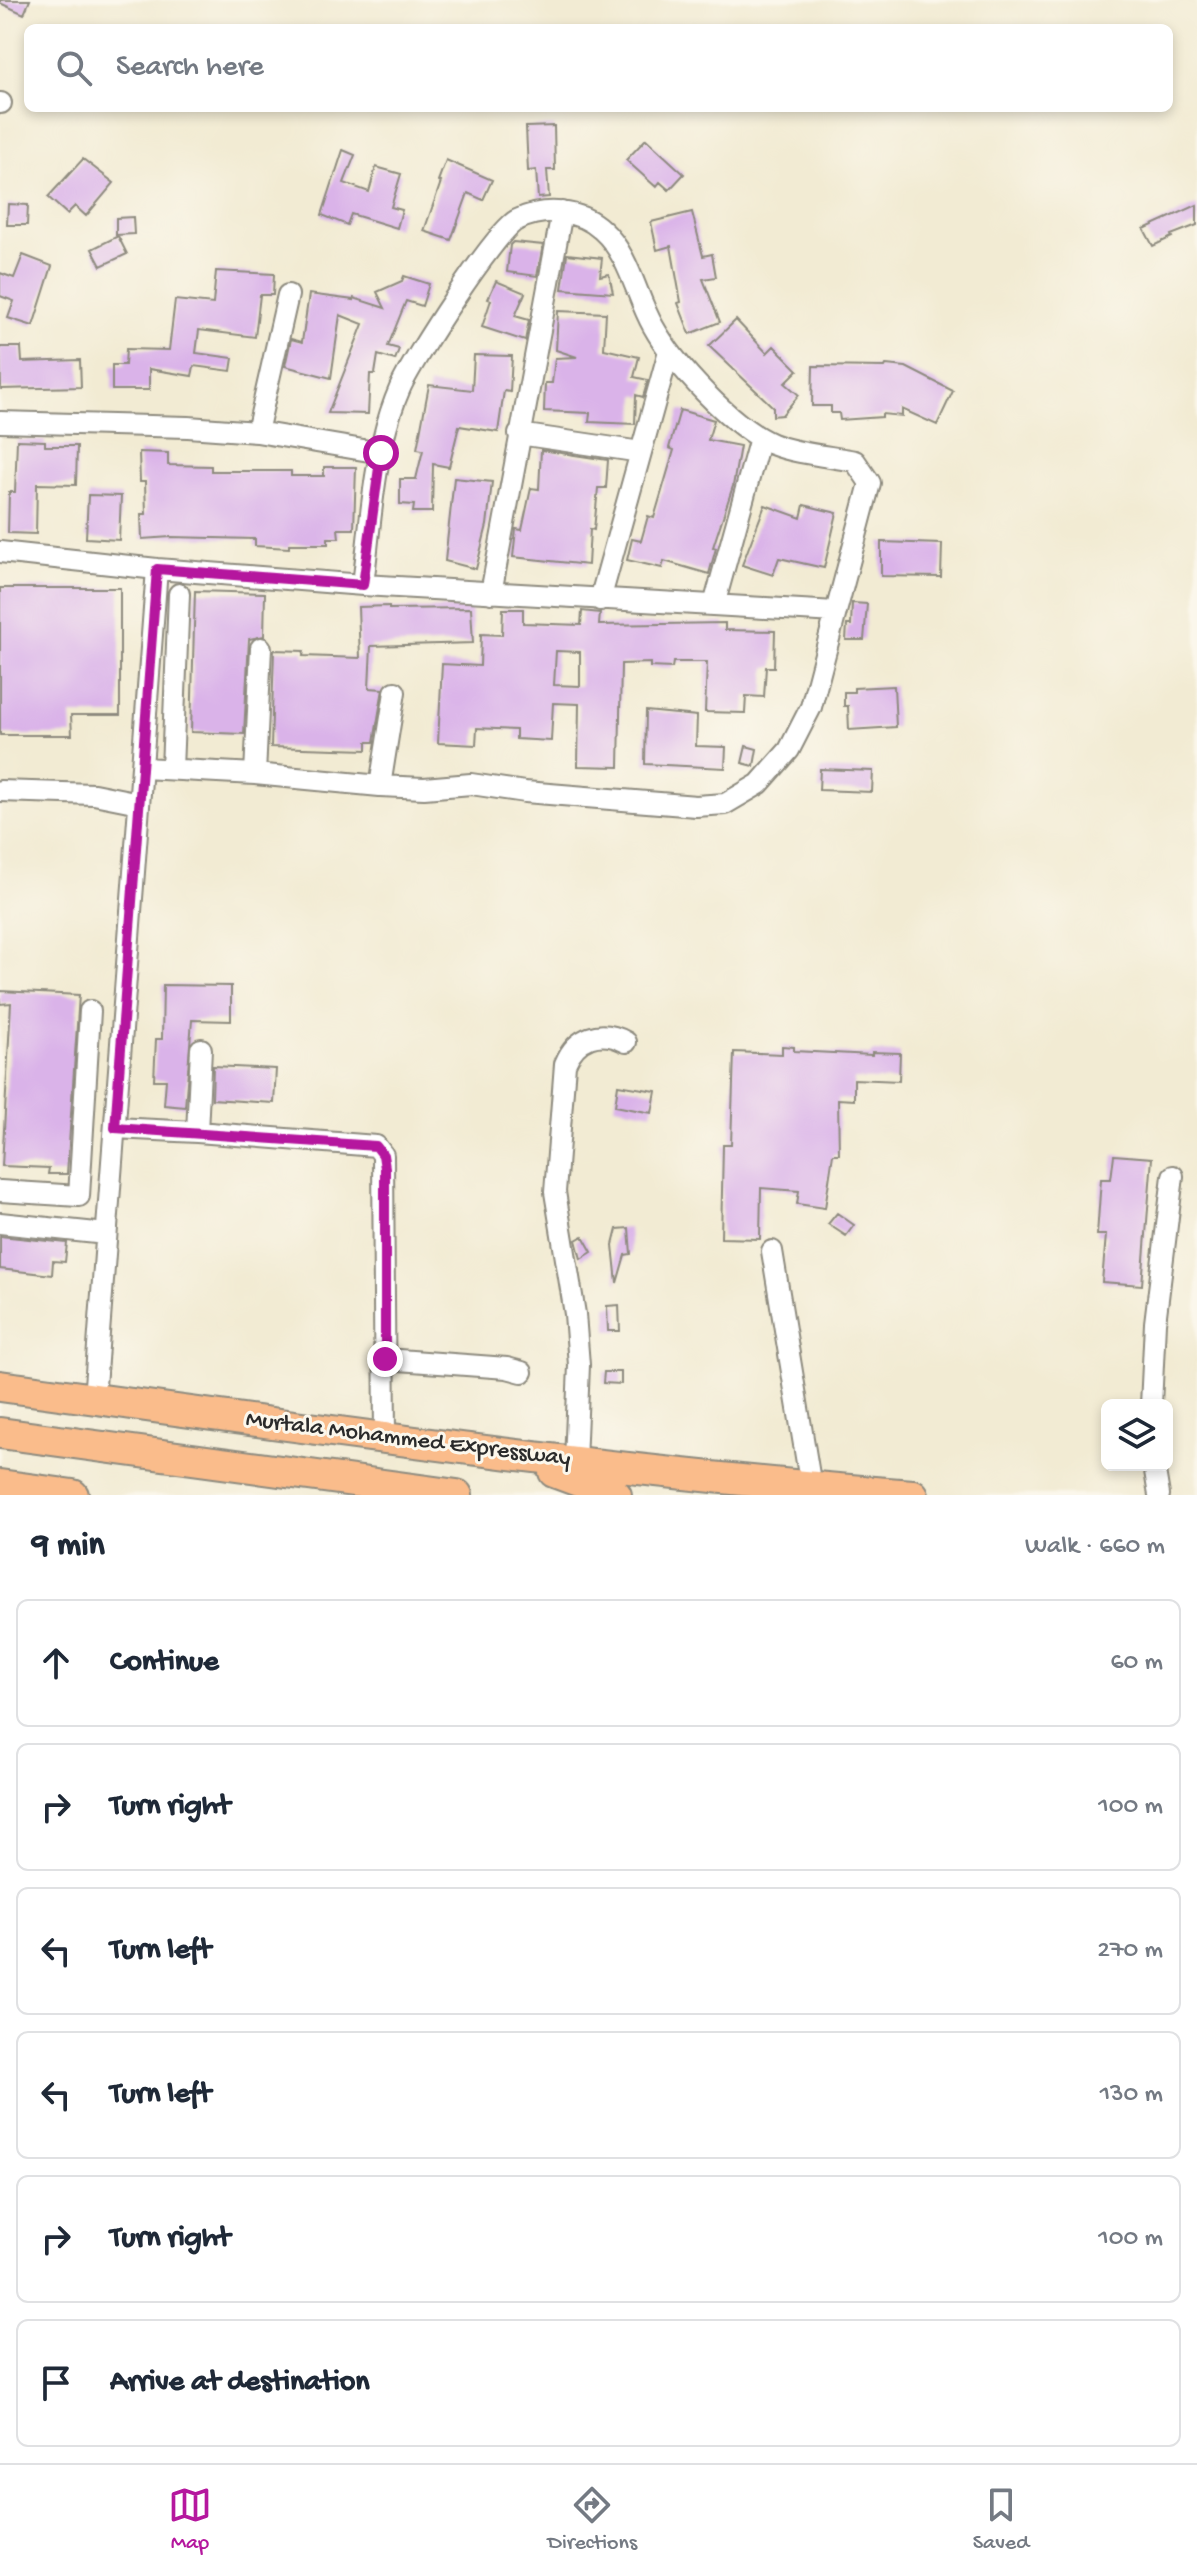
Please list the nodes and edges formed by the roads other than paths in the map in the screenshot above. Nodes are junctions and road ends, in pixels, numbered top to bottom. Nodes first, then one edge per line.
1 (562, 212) junction
2 (288, 295) dead end
3 (669, 351) junction
4 (0, 422) edge
5 (257, 432) junction
6 (519, 434) junction
7 (760, 438) junction
8 (641, 452) junction
9 (381, 453) junction
10 (0, 552) edge
11 (157, 569) junction
12 (363, 585) junction
13 (491, 593) junction
14 (179, 594) dead end
15 (600, 600) junction
16 (714, 605) junction
17 (836, 612) junction
18 (261, 648) dead end
19 (395, 692) dead end
20 (143, 768) junction
21 (172, 769) junction
22 (255, 774) junction
23 (380, 786) junction
24 (0, 791) edge
25 (139, 803) junction
26 (90, 1011) dead end
27 (626, 1042) dead end
28 (201, 1049) dead end
29 (115, 1128) junction
30 (197, 1132) junction
31 (1173, 1176) dead end
32 (0, 1191) edge
33 (0, 1223) edge
34 (106, 1234) junction
35 (772, 1251) dead end
36 (385, 1359) junction
37 (522, 1372) dead end
38 (0, 1386) edge
39 (94, 1399) junction
40 (1151, 1399) edge
41 (0, 1433) edge
42 (385, 1438) junction
43 (509, 1455) junction
44 (575, 1462) junction
45 (1155, 1471) edge
46 (0, 1485) edge
47 (811, 1487) junction
48 (73, 1495) edge
49 (457, 1495) edge
50 (616, 1495) edge
51 (913, 1495) edge
52 (1159, 1495) edge

1 - 3 street
1 - 6 street
1 - 9 street
2 - 5 street
3 - 7 street
3 - 8 street
4 - 5 street
5 - 9 street
6 - 8 street
6 - 13 street
7 - 16 street
7 - 17 street
8 - 15 street
9 - 12 street
10 - 11 street
11 - 12 street
11 - 20 street
12 - 13 street
13 - 15 street
14 - 21 street
15 - 16 street
16 - 17 street
17 - 23 street
18 - 22 street
19 - 23 street
20 - 21 street
20 - 25 street
21 - 22 street
22 - 23 street
24 - 25 street
25 - 29 street
26 - 32 street
27 - 44 street
28 - 30 street
29 - 30 street
29 - 34 street
30 - 36 street
31 - 40 street
33 - 34 street
34 - 39 street
35 - 47 street
36 - 37 street
36 - 42 street
38 - 39 highway, Murtala Mohammed Expressway
39 - 42 highway, Murtala Mohammed Expressway
41 - 49 highway, Murtala Mohammed Expressway
42 - 43 highway, Murtala Mohammed Expressway
43 - 44 highway, Murtala Mohammed Expressway
43 - 50 highway
44 - 47 highway, Murtala Mohammed Expressway
45 - 52 street
46 - 48 highway
47 - 51 highway, Murtala Mohammed Expressway

